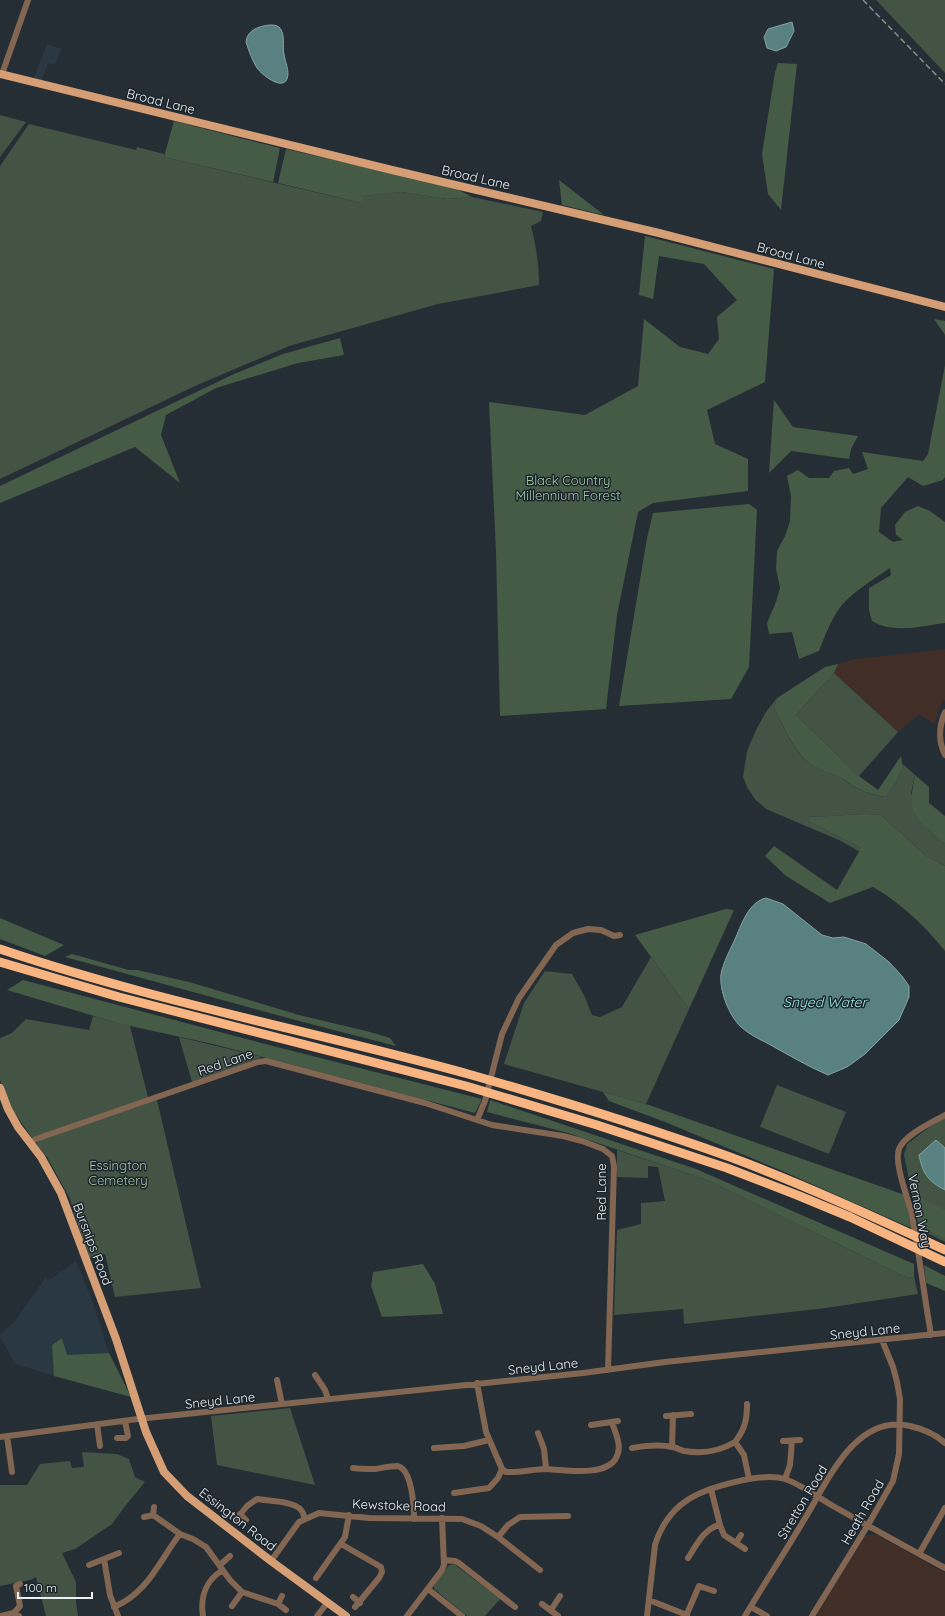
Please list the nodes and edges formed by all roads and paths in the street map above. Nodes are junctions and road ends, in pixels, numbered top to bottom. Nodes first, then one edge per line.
1 (28, 0) edge
2 (1, 74) edge
3 (945, 308) edge
4 (945, 712) edge
5 (945, 754) edge
6 (620, 935) dead end
7 (0, 949) edge
8 (0, 962) edge
9 (0, 1088) edge
10 (945, 1115) edge
11 (477, 1120) junction
12 (31, 1142) junction
13 (945, 1250) edge
14 (945, 1262) edge
15 (945, 1333) edge
16 (931, 1335) junction
17 (882, 1340) junction
18 (608, 1370) junction
19 (315, 1375) dead end
20 (277, 1380) dead end
21 (477, 1384) junction
22 (328, 1399) junction
23 (282, 1404) junction
24 (747, 1404) dead end
25 (691, 1414) dead end
26 (747, 1414) junction
27 (755, 1414) dead end
28 (142, 1419) junction
29 (125, 1421) junction
30 (97, 1424) junction
31 (900, 1424) junction
32 (591, 1425) dead end
33 (542, 1435) dead end
34 (7, 1436) junction
35 (0, 1437) edge
36 (117, 1438) dead end
37 (643, 1439) dead end
38 (489, 1440) junction
39 (800, 1440) dead end
40 (783, 1441) dead end
41 (792, 1441) junction
42 (735, 1442) junction
43 (945, 1443) edge
44 (100, 1446) dead end
45 (644, 1446) junction
46 (672, 1447) junction
47 (632, 1448) dead end
48 (437, 1450) dead end
49 (354, 1468) dead end
50 (502, 1469) junction
51 (546, 1469) junction
52 (12, 1472) dead end
53 (749, 1479) junction
54 (785, 1479) junction
55 (711, 1489) junction
56 (454, 1493) dead end
57 (818, 1498) junction
58 (154, 1507) dead end
59 (945, 1508) edge
60 (240, 1514) junction
61 (153, 1515) junction
62 (349, 1515) junction
63 (144, 1517) dead end
64 (442, 1518) junction
65 (563, 1518) dead end
66 (305, 1519) junction
67 (414, 1519) junction
68 (246, 1520) dead end
69 (235, 1521) dead end
70 (720, 1525) junction
71 (868, 1526) junction
72 (180, 1534) junction
73 (741, 1535) dead end
74 (498, 1537) junction
75 (736, 1543) junction
76 (341, 1544) junction
77 (745, 1549) dead end
78 (119, 1553) dead end
79 (920, 1554) junction
80 (230, 1556) dead end
81 (688, 1558) dead end
82 (538, 1559) dead end
83 (104, 1560) junction
84 (444, 1560) junction
85 (271, 1561) junction
86 (89, 1565) dead end
87 (534, 1565) junction
88 (222, 1567) junction
89 (314, 1568) dead end
90 (945, 1568) edge
91 (540, 1570) dead end
92 (20, 1584) dead end
93 (428, 1588) junction
94 (714, 1591) dead end
95 (242, 1592) junction
96 (282, 1596) dead end
97 (560, 1596) dead end
98 (353, 1598) dead end
99 (649, 1600) junction
100 (328, 1602) junction
101 (278, 1604) junction
102 (542, 1604) dead end
103 (232, 1606) dead end
104 (515, 1606) dead end
105 (114, 1607) junction
106 (751, 1607) junction
107 (286, 1610) dead end
108 (551, 1610) junction
109 (17, 1615) edge
110 (686, 1615) edge
111 (0, 1616) edge
112 (118, 1616) edge
113 (203, 1616) edge
114 (317, 1616) edge
115 (346, 1616) edge
116 (407, 1616) edge
117 (462, 1616) edge
118 (558, 1616) edge
119 (647, 1616) edge
120 (745, 1616) edge
121 (767, 1616) edge
122 (812, 1616) edge

1 - 2 street
2 - 3 main road, Broad Lane
4 - 5 street
6 - 11 street
7 - 13 highway
8 - 14 highway
9 - 12 main road, Bursnips Road
10 - 16 street, Vernon Way
11 - 12 street, Red Lane
11 - 18 street, Red Lane
12 - 28 main road, Bursnips Road
15 - 16 street, Sneyd Lane
16 - 17 street, Sneyd Lane
17 - 18 street, Sneyd Lane
17 - 31 street, Heath Road
18 - 21 street, Sneyd Lane
19 - 22 street
20 - 23 street
21 - 22 street, Sneyd Lane
21 - 38 street
22 - 23 street, Sneyd Lane
23 - 28 street, Sneyd Lane
24 - 26 street
25 - 46 street
26 - 27 street
26 - 42 street
28 - 29 street, Sneyd Lane
28 - 85 main road, Essington Road
29 - 30 street, Sneyd Lane
29 - 36 street
30 - 34 street, Sneyd Lane
30 - 44 street
31 - 43 street
31 - 57 street, Stretton Road
31 - 71 street, Heath Road
32 - 51 street
33 - 51 street
34 - 35 street, Sneyd Lane
34 - 52 street
37 - 45 street
38 - 48 street
38 - 50 street
39 - 41 street
40 - 41 street
41 - 54 street
42 - 46 street
42 - 53 street
45 - 46 street
45 - 47 street
49 - 67 street
50 - 51 street
50 - 56 street
53 - 54 street
53 - 55 street
54 - 57 street
55 - 70 street
55 - 99 street
57 - 71 street
57 - 106 street, Stretton Road
58 - 61 street
59 - 79 street
60 - 66 street
60 - 68 street
60 - 69 street
61 - 63 street
61 - 72 street
62 - 66 street, Kewstoke Road
62 - 67 street, Kewstoke Road
62 - 76 street
64 - 67 street, Kewstoke Road
64 - 74 street, Kewstoke Road
64 - 84 street
65 - 74 street
66 - 85 street, Kewstoke Road
70 - 75 street
70 - 81 street
71 - 79 street
71 - 122 street, Heath Road
72 - 88 street
72 - 105 street
73 - 75 street
74 - 87 street, Kewstoke Road
75 - 77 street
76 - 89 street
76 - 98 street
78 - 83 street
79 - 90 street
80 - 88 street
82 - 87 street
83 - 86 street
83 - 105 street
84 - 93 street
84 - 104 street
85 - 100 main road, Essington Road
87 - 91 street, Kewstoke Road
88 - 95 street
88 - 113 street
92 - 109 street
93 - 116 street
93 - 117 street
94 - 110 street
95 - 101 street
95 - 103 street
96 - 101 street
97 - 108 street
99 - 110 street
99 - 119 street
100 - 114 street
100 - 115 main road, Essington Road
101 - 107 street
102 - 108 street
105 - 112 street
106 - 120 street, Stretton Road
106 - 121 street
108 - 118 street
109 - 111 street

